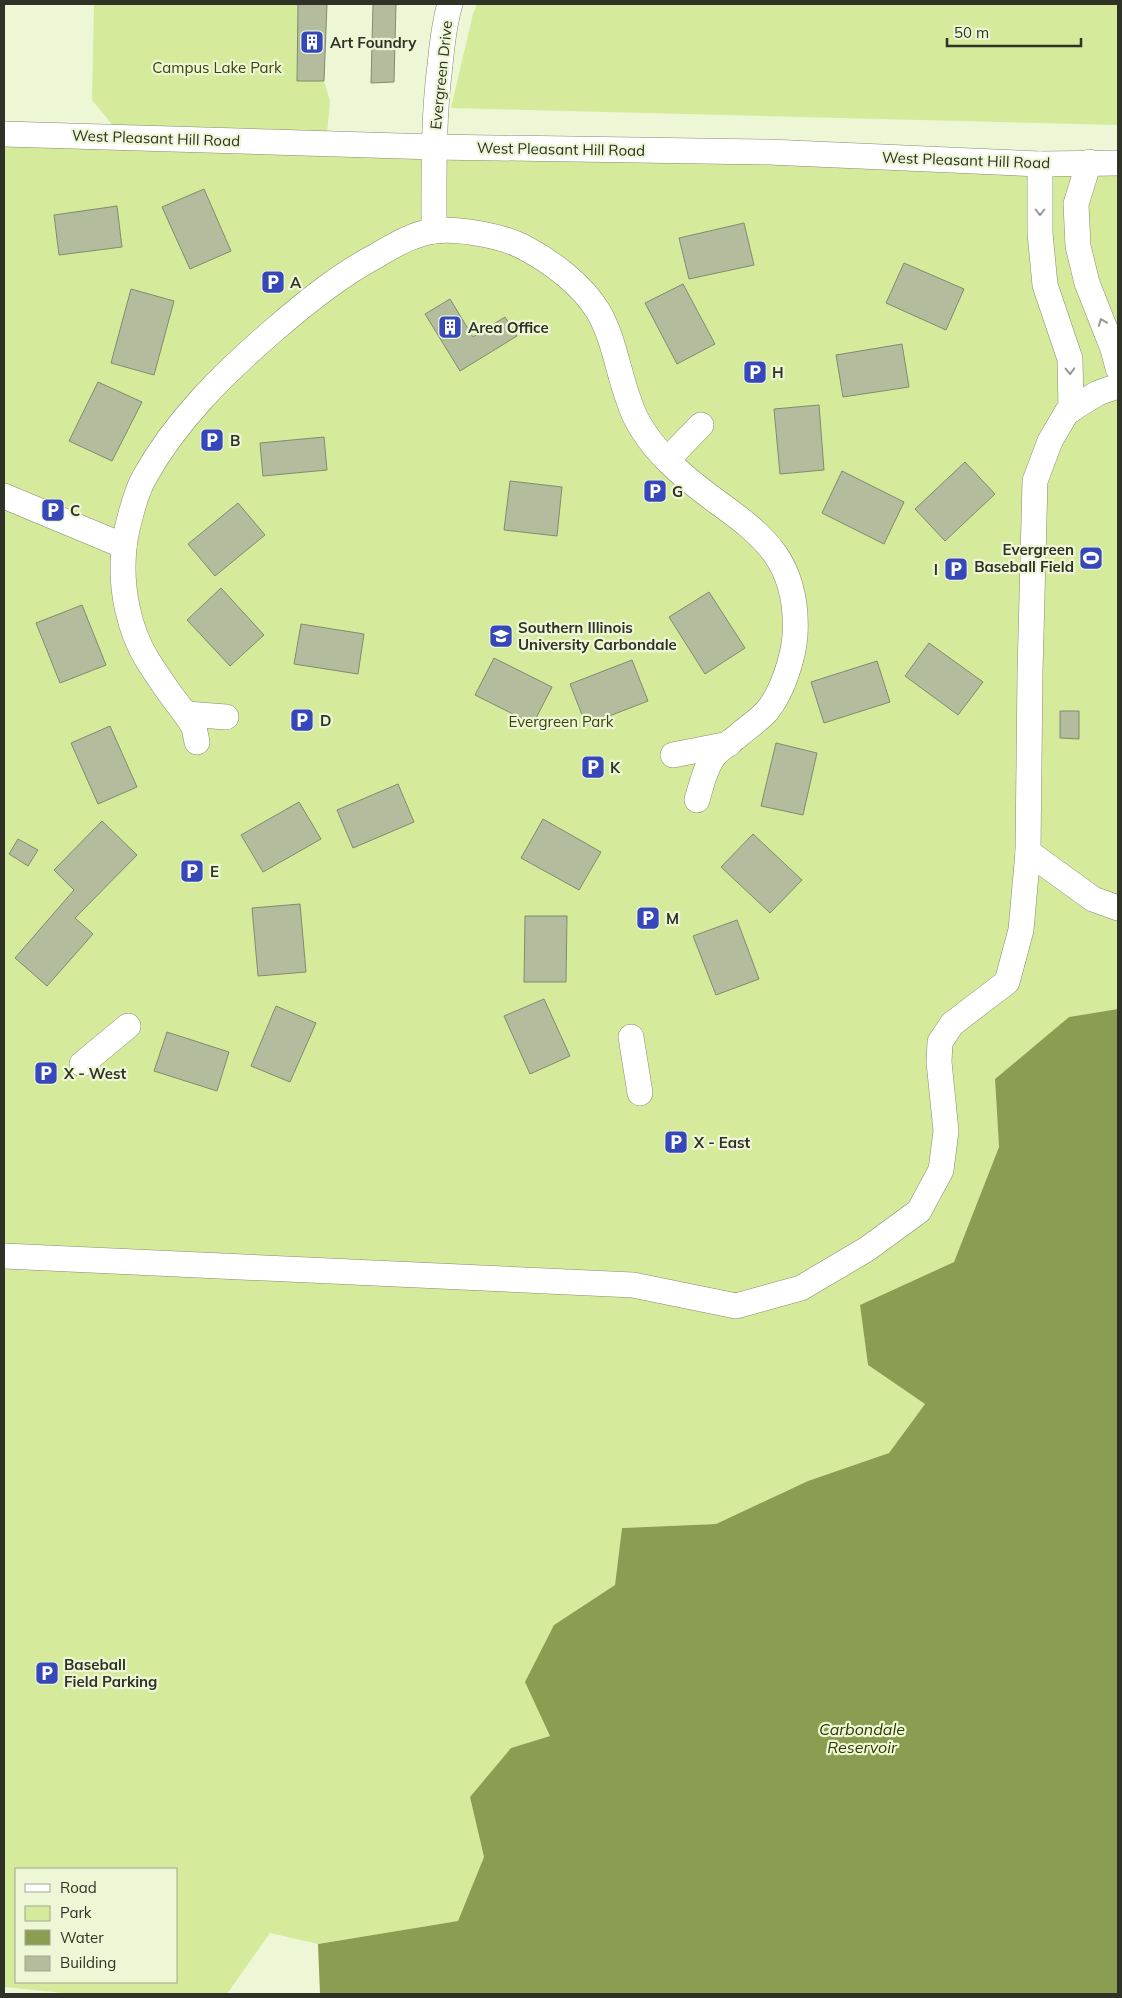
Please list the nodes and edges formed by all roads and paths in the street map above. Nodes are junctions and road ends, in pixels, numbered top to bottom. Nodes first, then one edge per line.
1 (450, 4) edge
2 (4, 134) edge
3 (434, 147) junction
4 (1089, 162) junction
5 (1118, 163) edge
6 (1040, 164) junction
7 (434, 231) junction
8 (1118, 368) edge
9 (1118, 386) edge
10 (1070, 410) junction
11 (701, 425) dead end
12 (667, 460) junction
13 (4, 496) edge
14 (124, 546) junction
15 (186, 714) junction
16 (226, 717) dead end
17 (197, 742) dead end
18 (729, 744) junction
19 (674, 755) dead end
20 (697, 800) dead end
21 (1028, 852) junction
22 (1118, 908) edge
23 (128, 1026) dead end
24 (631, 1037) dead end
25 (82, 1064) dead end
26 (640, 1093) dead end
27 (4, 1256) edge

1 - 3 street, Evergreen Drive
2 - 3 street, West Pleasant Hill Road
3 - 6 street, West Pleasant Hill Road
3 - 7 street, Evergreen Drive
4 - 5 street, West Pleasant Hill Road
4 - 6 street, West Pleasant Hill Road
8 -> 4 street
6 -> 10 street
7 - 12 street
7 - 14 street
9 - 10 street
10 - 21 street
11 - 12 street
12 - 18 street
13 - 14 street
14 - 15 street
15 - 16 street
15 - 17 street
18 - 19 street
18 - 20 street
21 - 22 street
21 - 27 street
23 - 25 street
24 - 26 street

